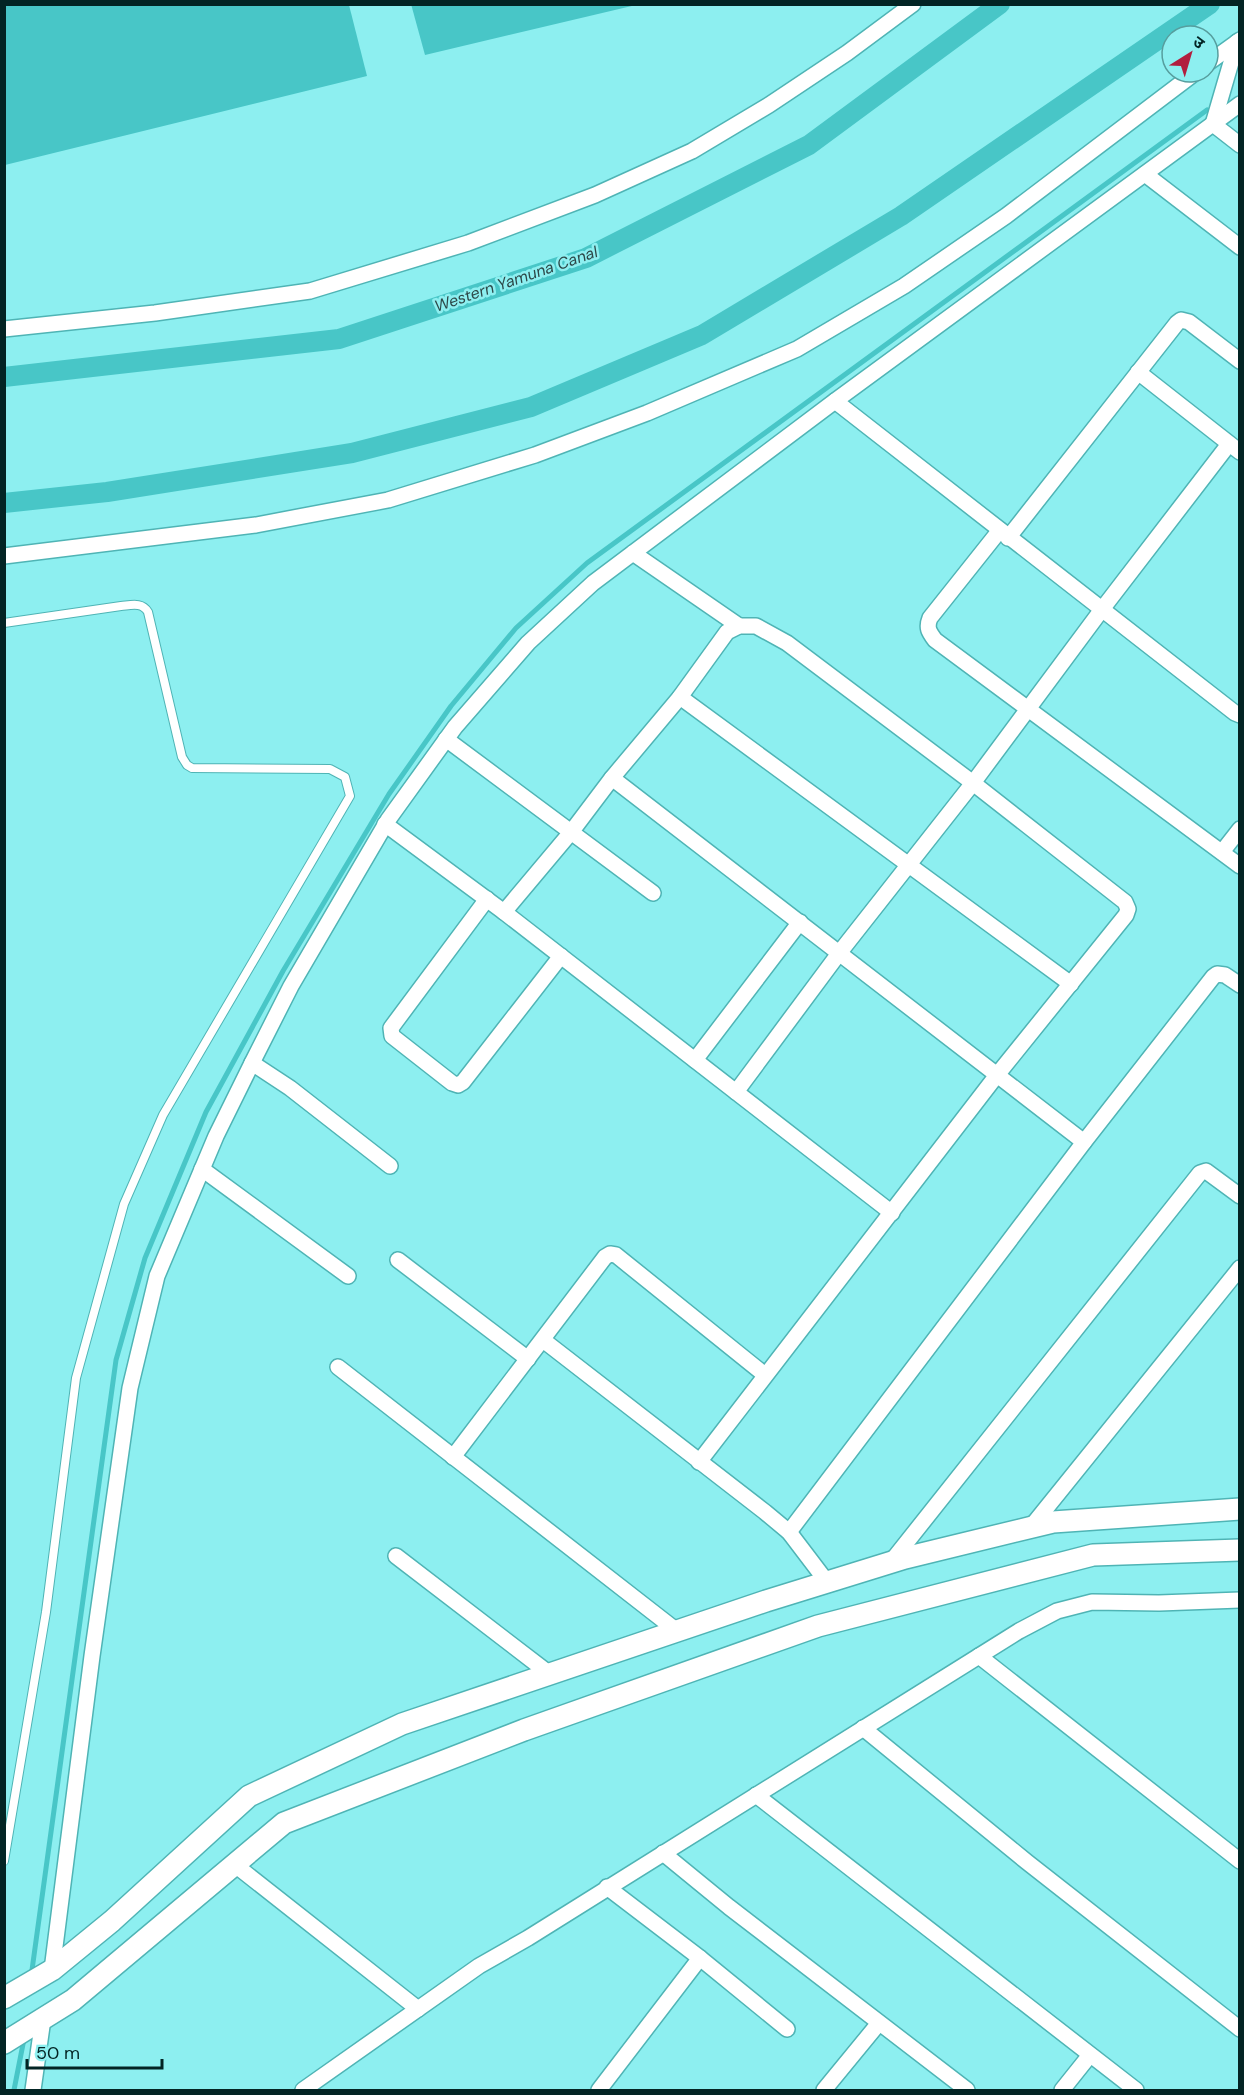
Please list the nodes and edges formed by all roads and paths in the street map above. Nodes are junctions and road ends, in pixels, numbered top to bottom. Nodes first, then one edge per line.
1 (913, 4) edge
2 (1238, 41) edge
3 (1220, 54) edge
4 (1180, 84) edge
5 (1239, 104) edge
6 (1213, 124) junction
7 (1239, 145) edge
8 (1145, 174) junction
9 (1239, 247) edge
10 (4, 329) edge
11 (1239, 361) edge
12 (1138, 372) junction
13 (835, 401) junction
14 (1234, 448) edge
15 (1004, 534) junction
16 (633, 553) junction
17 (4, 556) edge
18 (1103, 608) junction
19 (4, 623) edge
20 (739, 626) junction
21 (680, 697) junction
22 (1028, 707) junction
23 (1239, 715) edge
24 (446, 739) junction
25 (612, 778) junction
26 (973, 783) junction
27 (385, 824) junction
28 (1239, 829) edge
29 (572, 831) junction
30 (1222, 852) junction
31 (908, 866) junction
32 (1239, 866) edge
33 (653, 893) dead end
34 (487, 899) junction
35 (504, 912) junction
36 (800, 922) junction
37 (840, 952) junction
38 (561, 956) junction
39 (1071, 984) junction
40 (1239, 985) edge
41 (695, 1060) junction
42 (252, 1063) junction
43 (997, 1076) junction
44 (736, 1092) junction
45 (1084, 1142) junction
46 (390, 1166) dead end
47 (202, 1169) junction
48 (1239, 1196) edge
49 (892, 1213) junction
50 (398, 1260) dead end
51 (1239, 1268) edge
52 (348, 1276) dead end
53 (543, 1340) junction
54 (528, 1359) junction
55 (338, 1367) dead end
56 (765, 1375) junction
57 (453, 1457) junction
58 (699, 1462) junction
59 (1239, 1509) edge
60 (1031, 1527) junction
61 (789, 1532) junction
62 (1239, 1550) edge
63 (396, 1556) dead end
64 (891, 1562) junction
65 (827, 1582) junction
66 (1239, 1600) edge
67 (677, 1631) junction
68 (979, 1656) junction
69 (551, 1675) junction
70 (863, 1728) junction
71 (756, 1795) junction
72 (663, 1853) junction
73 (4, 1861) edge
74 (1239, 1861) edge
75 (234, 1864) junction
76 (608, 1887) junction
77 (700, 1958) junction
78 (52, 1970) junction
79 (4, 1998) edge
80 (418, 2009) junction
81 (43, 2019) junction
82 (879, 2023) junction
83 (787, 2029) dead end
84 (1239, 2030) edge
85 (4, 2043) edge
86 (1090, 2055) junction
87 (313, 2088) edge
88 (957, 2088) edge
89 (33, 2091) edge
90 (599, 2091) edge
91 (824, 2091) edge
92 (1062, 2091) edge
93 (1136, 2091) edge

1 - 10 street
2 - 3 street
2 - 6 street
4 - 17 street
5 - 6 street
6 - 7 street
6 - 8 street
8 - 9 street
8 - 13 street
11 - 12 street
12 - 14 street
12 - 15 street
13 - 15 street
13 - 16 street
14 - 18 street
15 - 18 street
15 - 22 street
16 - 20 street
16 - 24 street
18 - 22 street
18 - 23 street
19 - 73 lane
20 - 21 street
20 - 26 street
21 - 25 street
21 - 31 street
22 - 26 street
22 - 30 street
24 - 27 street
24 - 29 street
25 - 29 street
25 - 36 street
26 - 31 street
26 - 39 street
27 - 34 street
27 - 42 street
28 - 30 street
29 - 33 street
29 - 35 street
30 - 32 street
31 - 37 street
31 - 39 street
34 - 35 street
34 - 38 street
35 - 38 street
36 - 37 street
36 - 41 street
37 - 43 street
37 - 44 street
38 - 41 street
39 - 43 street
40 - 45 street
41 - 44 street
42 - 46 street
42 - 47 street
43 - 45 street
43 - 49 street
44 - 49 street
45 - 61 street
47 - 52 street
47 - 78 street
48 - 64 street
49 - 56 street
50 - 54 street
51 - 60 street
53 - 54 street
53 - 56 street
53 - 58 street
54 - 57 street
55 - 57 street
56 - 58 street
57 - 67 street
58 - 61 street
59 - 60 street
60 - 64 street
61 - 65 street
62 - 75 street
63 - 69 street
64 - 65 street
65 - 67 street
66 - 68 street
67 - 69 street
68 - 70 street
68 - 74 street
69 - 78 street
70 - 71 street
70 - 84 street
71 - 72 street
71 - 86 street
72 - 76 street
72 - 82 street
75 - 80 street
75 - 81 street
76 - 77 street
76 - 80 street
77 - 83 street
77 - 90 street
78 - 79 street
80 - 87 street
81 - 85 street
81 - 89 street
82 - 88 street
82 - 91 street
86 - 92 street
86 - 93 street

